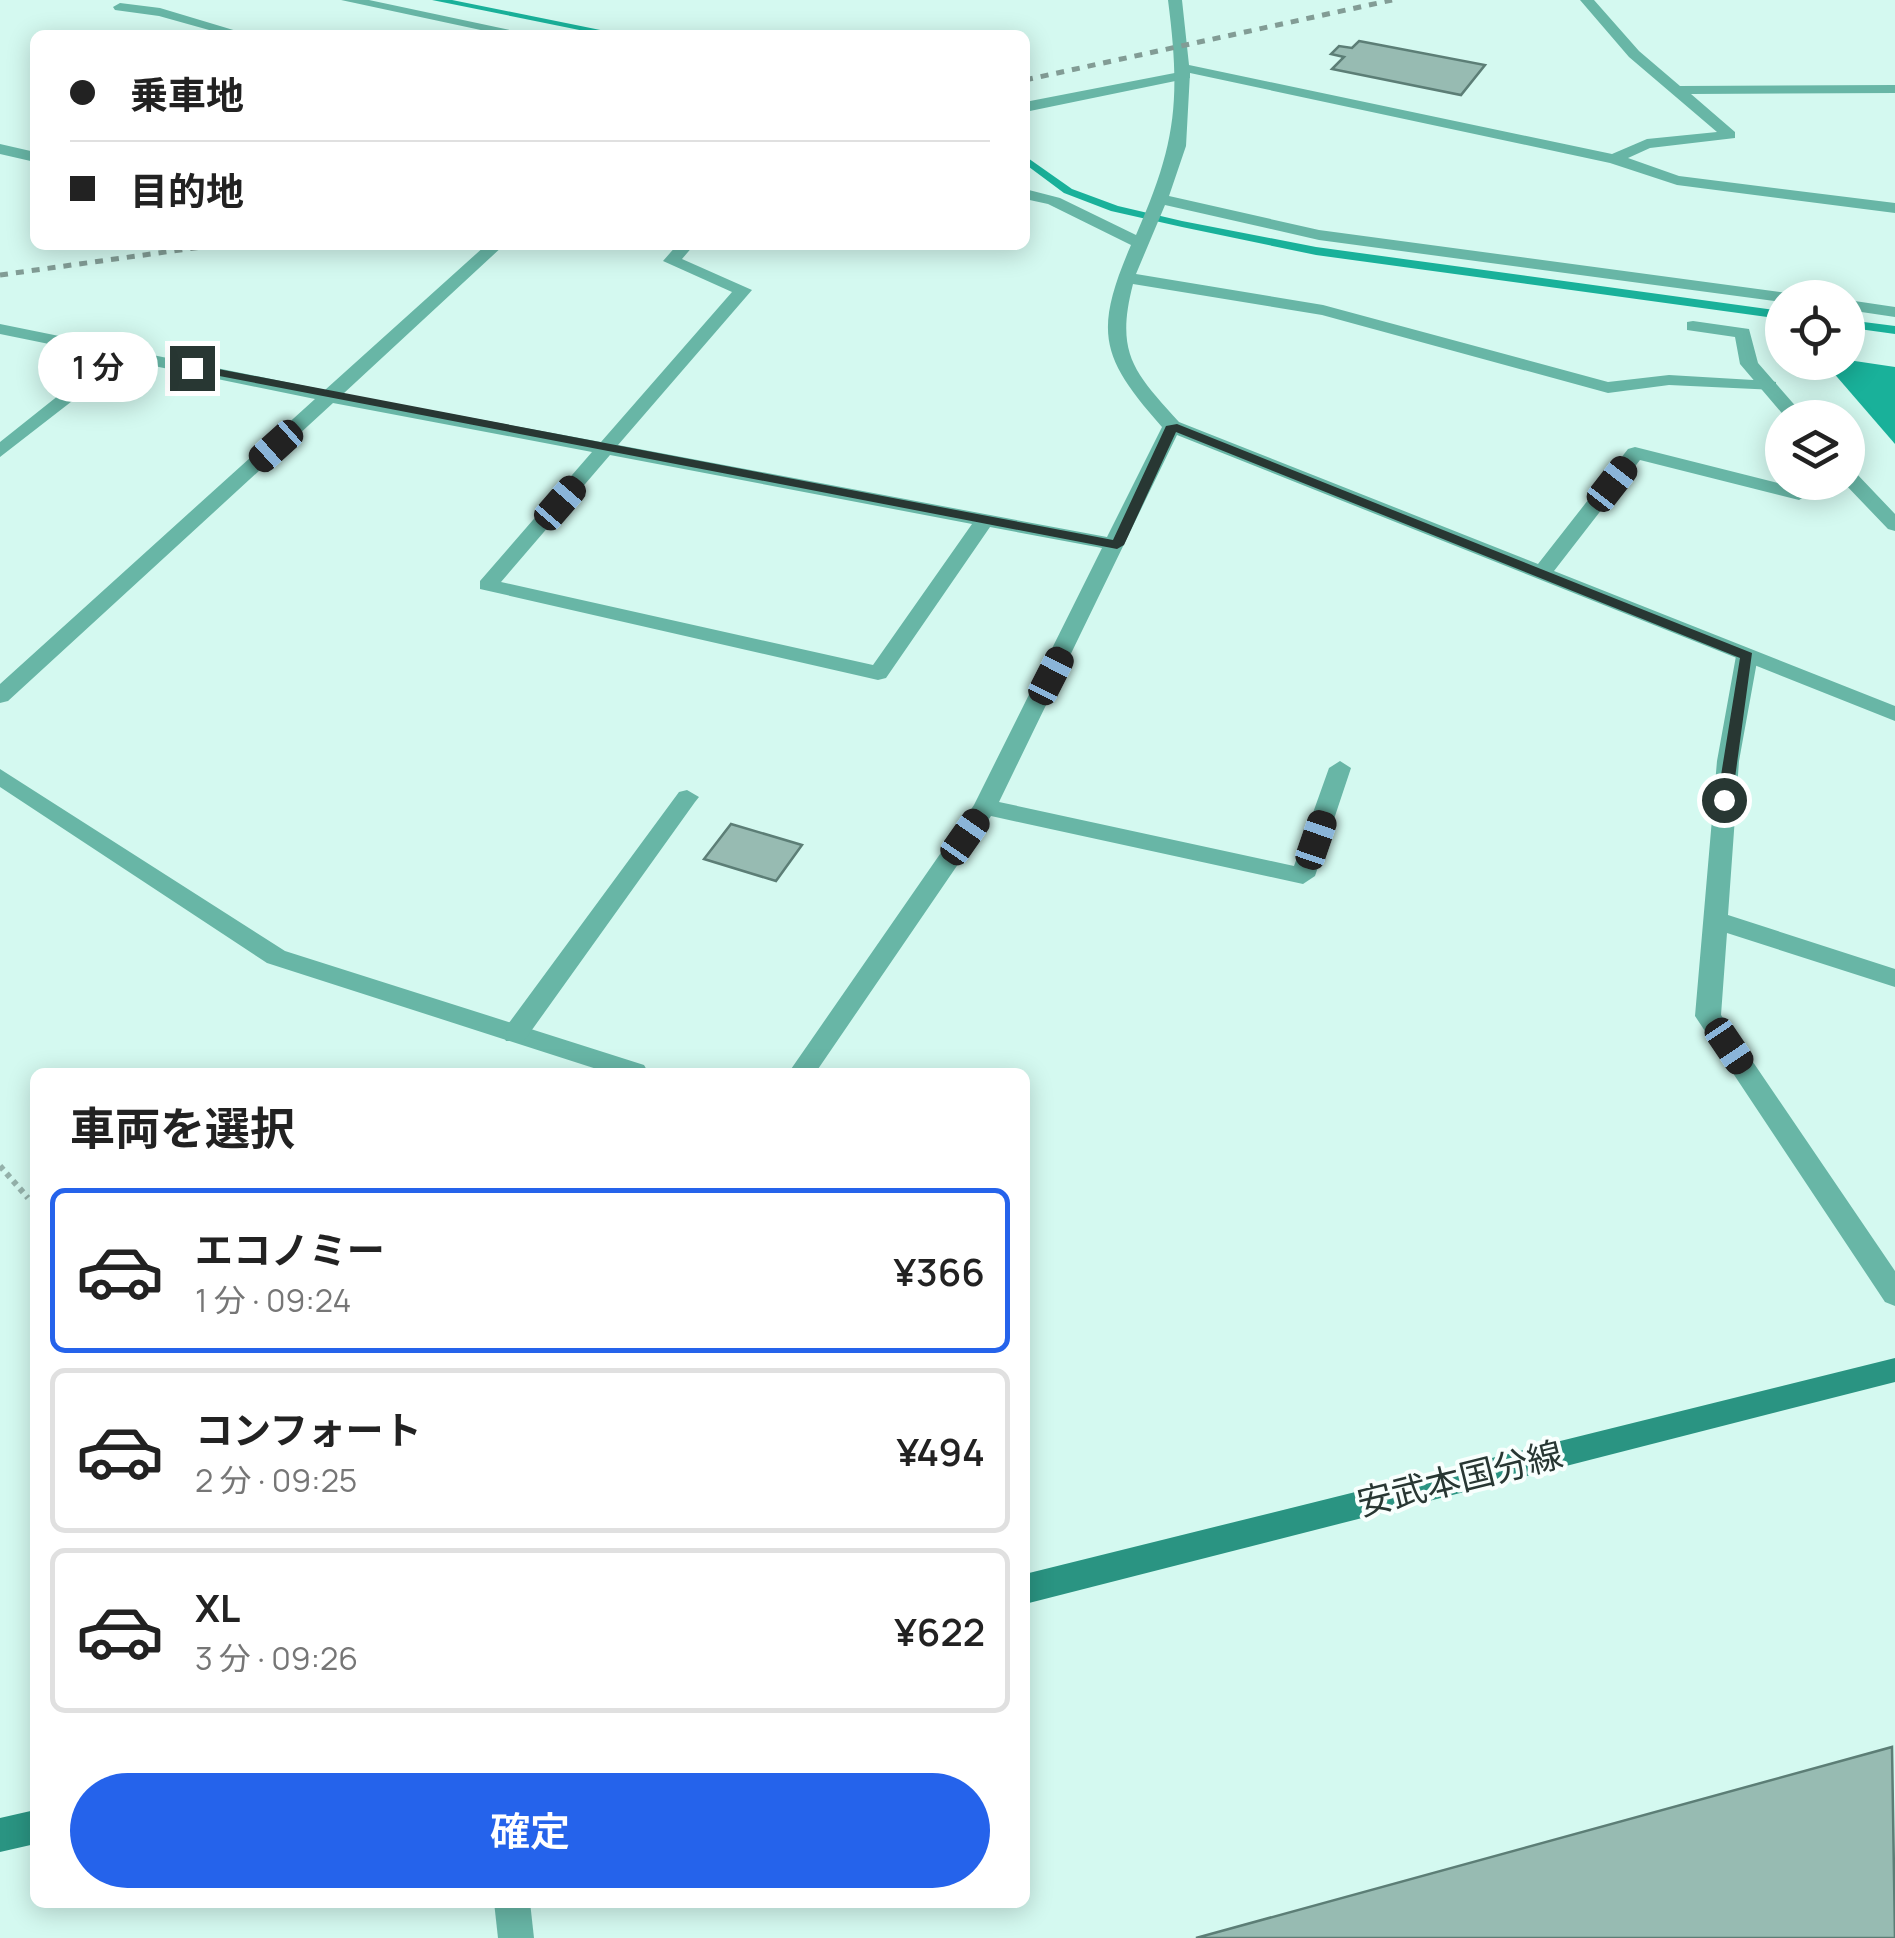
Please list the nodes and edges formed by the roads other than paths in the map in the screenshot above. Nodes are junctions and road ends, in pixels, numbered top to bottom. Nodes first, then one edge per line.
1 (348, 0) edge
2 (1174, 0) edge
3 (1588, 0) edge
4 (120, 6) dead end
5 (225, 30) edge
6 (501, 30) edge
7 (1185, 72) junction
8 (1895, 89) edge
9 (1677, 90) junction
10 (1030, 107) edge
11 (0, 149) edge
12 (30, 156) edge
13 (1614, 159) junction
14 (1030, 195) edge
15 (1158, 198) junction
16 (1895, 208) edge
17 (1140, 243) junction
18 (491, 250) edge
19 (681, 250) edge
20 (1128, 278) junction
21 (1765, 295) edge
22 (1865, 308) edge
23 (1895, 312) edge
24 (1693, 326) dead end
25 (0, 328) edge
26 (122, 354) junction
27 (1770, 386) junction
28 (330, 396) junction
29 (1782, 400) edge
30 (0, 421) edge
31 (1172, 426) junction
32 (29, 428) junction
33 (608, 449) junction
34 (0, 451) edge
35 (1765, 486) edge
36 (1865, 494) edge
37 (985, 520) junction
38 (1895, 525) edge
39 (1117, 545) junction
40 (1542, 574) junction
41 (1748, 656) junction
42 (0, 696) edge
43 (1895, 714) edge
44 (1340, 768) dead end
45 (0, 776) edge
46 (687, 797) dead end
47 (986, 808) junction
48 (1715, 920) junction
49 (1895, 978) edge
50 (516, 1034) junction
51 (622, 1068) edge
52 (805, 1068) edge
53 (1895, 1294) edge
54 (1895, 1370) edge
55 (1030, 1588) edge
56 (30, 1828) edge
57 (0, 1835) edge
58 (513, 1908) edge
59 (516, 1938) edge

1 - 6 street
2 - 7 street
3 - 9 street
4 - 5 street
7 - 10 street
7 - 13 street
7 - 15 street
8 - 9 street
9 - 13 street
11 - 12 street
13 - 16 street
14 - 17 street
15 - 17 street
15 - 21 street
17 - 20 street
18 - 28 street
19 - 33 street
20 - 27 street
20 - 31 street
22 - 23 street
24 - 27 street
25 - 26 street
26 - 28 street
26 - 32 street
27 - 29 street
28 - 33 street
28 - 42 street
30 - 32 street
31 - 39 street
31 - 40 street
32 - 34 street
33 - 37 street
33 - 37 street
35 - 40 street
36 - 38 street
37 - 39 street
39 - 47 street
40 - 41 street
41 - 43 street
41 - 48 street
44 - 47 street
45 - 50 street
46 - 50 street
47 - 52 street
48 - 49 street
48 - 53 street
50 - 51 street
54 - 55 main road, 安武本国分線
56 - 57 main road
58 - 59 street

